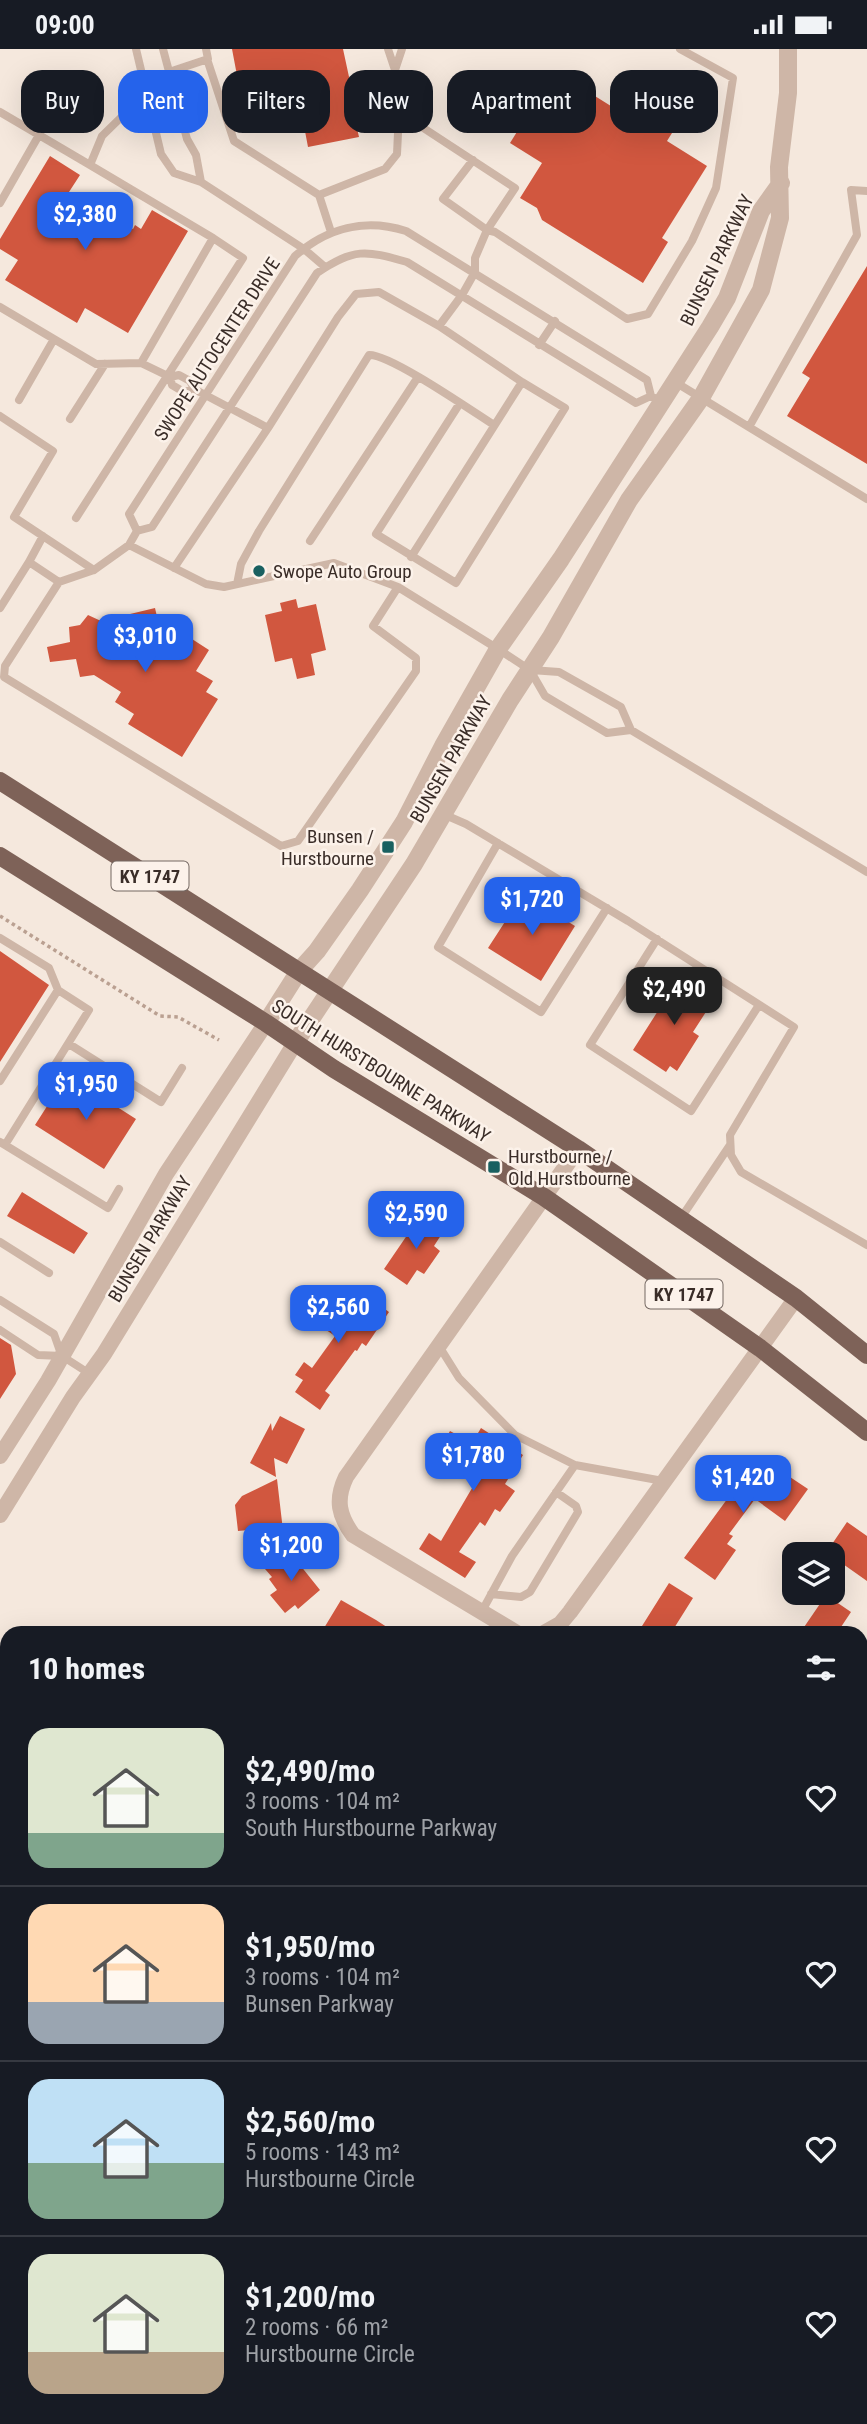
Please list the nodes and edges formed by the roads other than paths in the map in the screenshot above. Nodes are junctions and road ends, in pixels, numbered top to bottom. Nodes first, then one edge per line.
1 (136, 49) edge
2 (163, 49) edge
3 (206, 49) edge
4 (388, 49) edge
5 (402, 49) edge
6 (680, 49) edge
7 (788, 49) edge
8 (206, 59) junction
9 (141, 70) edge
10 (168, 70) edge
11 (175, 70) edge
12 (396, 70) joint
13 (0, 112) edge
14 (118, 121) edge
15 (156, 133) edge
16 (185, 133) edge
17 (398, 133) edge
18 (430, 133) edge
19 (39, 135) junction
20 (472, 160) junction
21 (90, 165) junction
22 (201, 182) junction
23 (781, 183) junction
24 (867, 191) edge
25 (318, 195) junction
26 (0, 203) edge
27 (487, 230) junction
28 (331, 232) junction
29 (213, 238) junction
30 (304, 249) junction
31 (326, 267) junction
32 (475, 272) junction
33 (462, 295) junction
34 (0, 307) edge
35 (555, 321) junction
36 (439, 326) junction
37 (54, 339) junction
38 (539, 345) junction
39 (141, 363) junction
40 (105, 364) junction
41 (169, 377) junction
42 (418, 377) junction
43 (522, 382) junction
44 (674, 382) junction
45 (205, 395) junction
46 (701, 398) junction
47 (656, 399) junction
48 (19, 400) dead end
49 (460, 403) junction
50 (229, 406) junction
51 (0, 417) edge
52 (70, 419) dead end
53 (494, 425) junction
54 (749, 427) junction
55 (268, 428) junction
56 (867, 499) edge
57 (76, 518) dead end
58 (137, 531) junction
59 (43, 536) junction
60 (310, 541) dead end
61 (128, 545) junction
62 (411, 557) junction
63 (29, 562) junction
64 (174, 568) junction
65 (94, 570) junction
66 (59, 582) junction
67 (237, 585) junction
68 (398, 587) junction
69 (0, 608) edge
70 (498, 649) junction
71 (530, 670) junction
72 (2, 677) edge
73 (631, 730) junction
74 (0, 781) edge
75 (443, 814) junction
76 (498, 843) junction
77 (0, 856) edge
78 (867, 872) edge
79 (607, 908) junction
80 (0, 938) edge
81 (657, 939) junction
82 (299, 971) junction
83 (58, 990) junction
84 (330, 992) junction
85 (759, 1005) junction
86 (266, 1023) junction
87 (295, 1043) junction
88 (69, 1044) junction
89 (182, 1068) dead end
90 (0, 1081) edge
91 (2, 1144) edge
92 (730, 1145) junction
93 (578, 1149) junction
94 (120, 1189) dead end
95 (544, 1197) junction
96 (681, 1218) junction
97 (0, 1242) edge
98 (867, 1245) edge
99 (49, 1273) dead end
100 (796, 1298) junction
101 (0, 1300) edge
102 (0, 1330) edge
103 (439, 1346) junction
104 (760, 1348) junction
105 (867, 1355) edge
106 (62, 1356) junction
107 (90, 1374) junction
108 (867, 1432) edge
109 (0, 1456) edge
110 (575, 1465) junction
111 (663, 1481) junction
112 (556, 1492) junction
113 (0, 1515) edge
114 (491, 1594) junction
115 (481, 1613) junction
116 (504, 1626) edge
117 (556, 1626) edge

1 - 9 lane
2 - 10 lane
3 - 8 lane
4 - 12 lane
5 - 12 lane
6 - 27 lane
7 - 23 street, BUNSEN PARKWAY
8 - 11 lane
8 - 25 lane
13 - 19 lane
14 - 21 lane
15 - 22 lane
16 - 22 lane
17 - 25 lane
18 - 20 lane
19 - 21 lane
19 - 26 lane
20 - 27 lane
20 - 27 lane
21 - 29 lane
22 - 30 lane
23 - 44 street, BUNSEN PARKWAY
23 - 46 street, BUNSEN PARKWAY
24 - 54 lane
25 - 28 lane
27 - 32 lane
28 - 30 lane, SWOPE AUTOCENTER DRIVE
28 - 32 lane, SWOPE AUTOCENTER DRIVE
29 - 39 lane
29 - 41 lane
30 - 31 lane
30 - 45 lane, SWOPE AUTOCENTER DRIVE
31 - 33 lane, SWOPE AUTOCENTER DRIVE
31 - 50 lane, SWOPE AUTOCENTER DRIVE
32 - 33 lane
32 - 35 lane, SWOPE AUTOCENTER DRIVE
33 - 36 lane
33 - 38 lane, SWOPE AUTOCENTER DRIVE
34 - 37 lane
35 - 38 lane
35 - 47 lane, SWOPE AUTOCENTER DRIVE
36 - 43 lane
36 - 55 lane
37 - 40 lane
37 - 48 lane
38 - 47 lane, SWOPE AUTOCENTER DRIVE
39 - 40 lane
39 - 41 lane
40 - 52 lane
41 - 45 lane
41 - 57 lane
42 - 49 lane
42 - 60 lane
42 - 67 lane
43 - 53 lane
43 - 62 lane
44 - 46 lane
44 - 47 street, BUNSEN PARKWAY
45 - 50 lane
45 - 58 lane, SWOPE AUTOCENTER DRIVE
46 - 54 lane
46 - 71 street, BUNSEN PARKWAY
47 - 70 street, BUNSEN PARKWAY
49 - 53 lane
49 - 62 lane
50 - 55 lane
50 - 58 lane, SWOPE AUTOCENTER DRIVE
51 - 59 lane
53 - 62 lane
54 - 56 lane
55 - 64 lane
58 - 61 lane, SWOPE AUTOCENTER DRIVE
59 - 63 lane
59 - 65 lane
61 - 64 lane
61 - 65 lane
63 - 66 lane
63 - 69 lane
64 - 67 lane
65 - 66 lane
66 - 72 lane
67 - 68 lane
68 - 70 lane
68 - 72 lane
70 - 71 lane
70 - 82 street, BUNSEN PARKWAY
71 - 73 lane
71 - 73 lane
71 - 75 street, BUNSEN PARKWAY
73 - 78 lane
74 - 82 main road, SOUTH HURSTBOURNE PARKWAY / KY 1747
75 - 76 lane
75 - 84 street, BUNSEN PARKWAY
76 - 79 lane
76 - 79 lane
77 - 86 main road, SOUTH HURSTBOURNE PARKWAY / KY 1747
79 - 81 lane
80 - 83 lane
81 - 85 lane
81 - 85 lane
82 - 84 main road, SOUTH HURSTBOURNE PARKWAY / KY 1747
82 - 86 street, BUNSEN PARKWAY
83 - 88 lane
83 - 90 lane
84 - 87 street, BUNSEN PARKWAY
84 - 93 main road, SOUTH HURSTBOURNE PARKWAY / KY 1747
85 - 92 lane
86 - 87 main road, SOUTH HURSTBOURNE PARKWAY / KY 1747
86 - 106 street, BUNSEN PARKWAY
87 - 95 main road, SOUTH HURSTBOURNE PARKWAY / KY 1747
87 - 107 street, BUNSEN PARKWAY
88 - 89 lane
88 - 91 lane
91 - 94 lane
92 - 96 lane
92 - 98 lane
93 - 95 street
93 - 96 main road, SOUTH HURSTBOURNE PARKWAY / KY 1747
95 - 103 street
95 - 104 main road, SOUTH HURSTBOURNE PARKWAY / KY 1747
96 - 100 main road, SOUTH HURSTBOURNE PARKWAY / KY 1747
97 - 99 lane
100 - 104 street
100 - 105 main road, SOUTH HURSTBOURNE PARKWAY / KY 1747
101 - 106 lane
102 - 106 lane
103 - 110 lane
103 - 115 street
104 - 108 main road, SOUTH HURSTBOURNE PARKWAY / KY 1747
104 - 111 street
106 - 107 lane
106 - 109 street, BUNSEN PARKWAY
107 - 113 street, BUNSEN PARKWAY
110 - 111 lane
110 - 112 lane
111 - 117 street
112 - 114 lane
112 - 114 lane
114 - 115 lane
115 - 116 street

